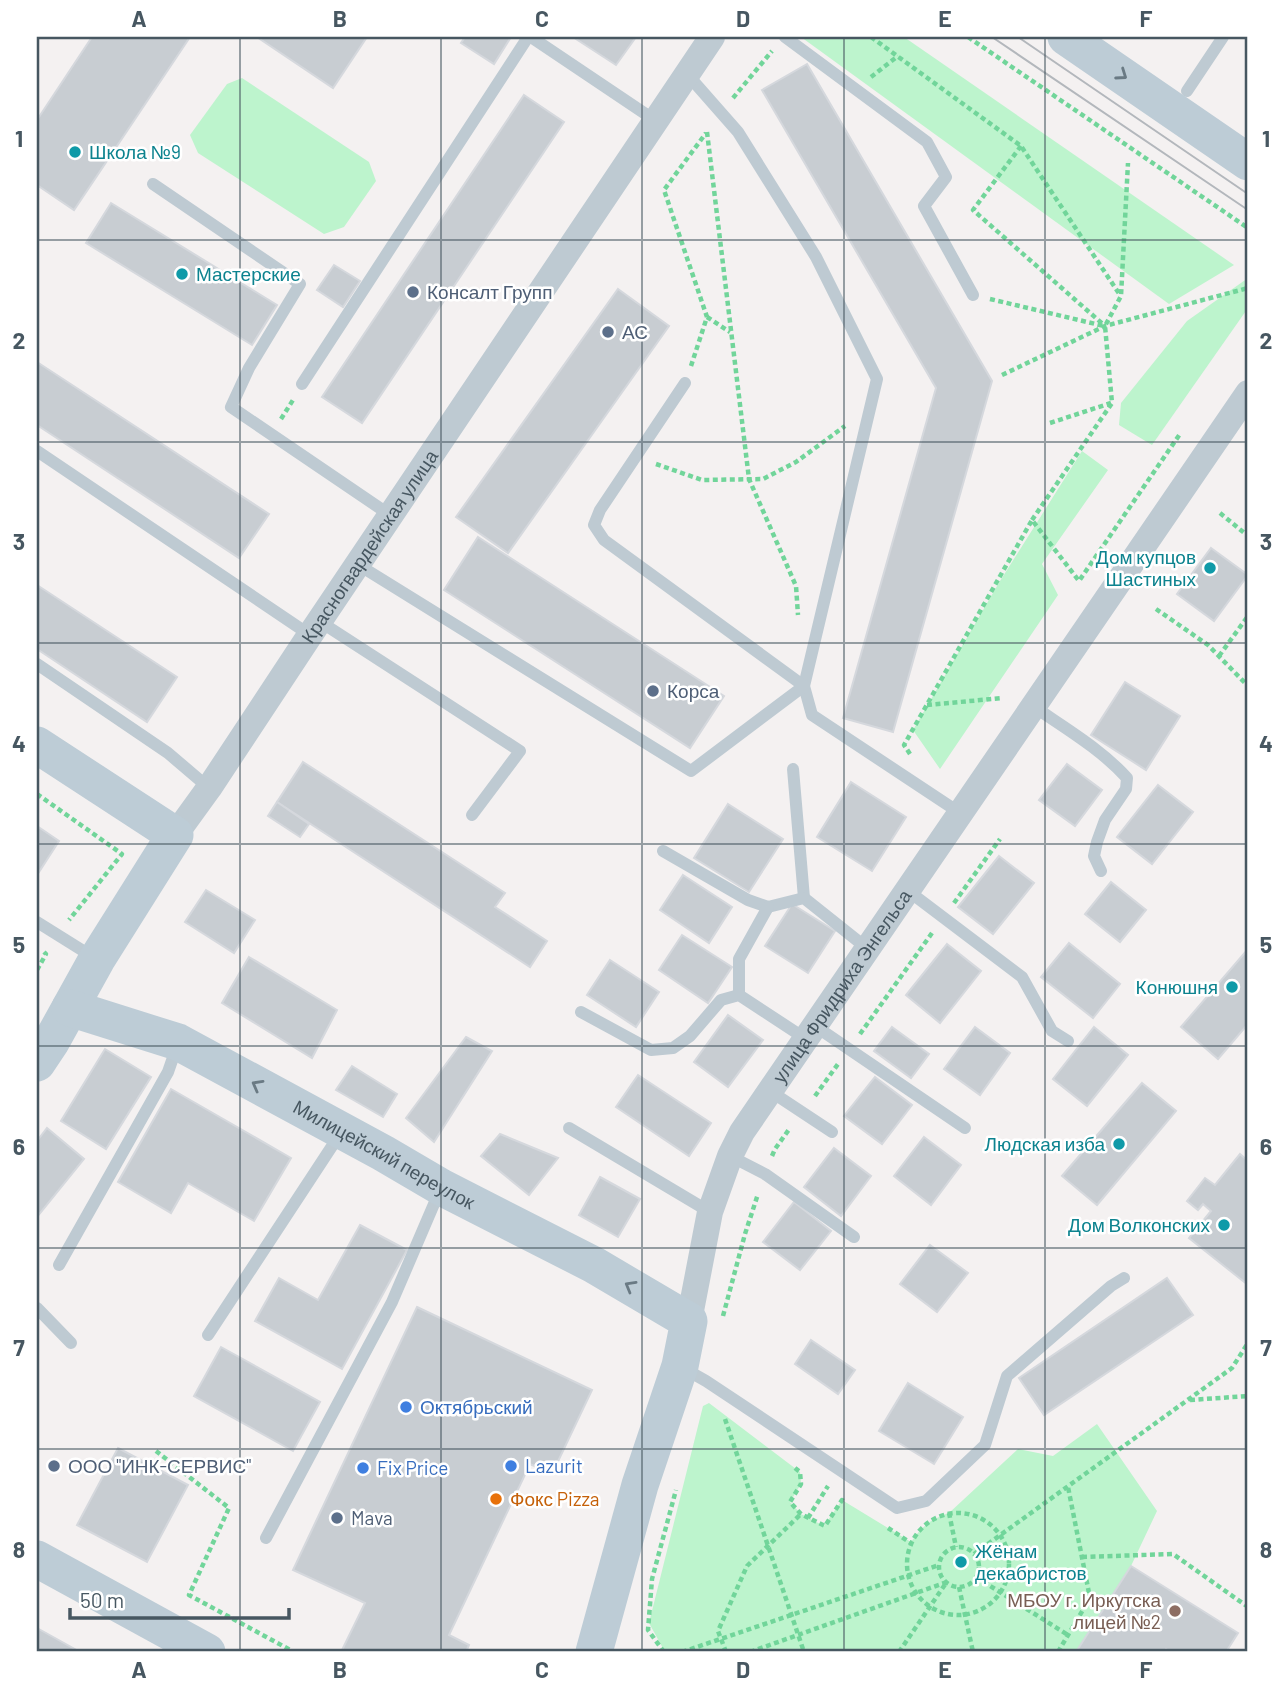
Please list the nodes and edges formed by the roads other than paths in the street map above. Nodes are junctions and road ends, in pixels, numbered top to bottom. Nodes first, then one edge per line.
1 (530, 37) edge
2 (712, 37) edge
3 (785, 37) edge
4 (1066, 37) edge
5 (1223, 37) edge
6 (687, 74) junction
7 (1187, 91) dead end
8 (656, 121) junction
9 (1248, 162) edge
10 (153, 184) dead end
11 (973, 296) road end
12 (685, 383) road end
13 (302, 384) road end
14 (1248, 393) edge
15 (37, 451) edge
16 (390, 514) junction
17 (357, 564) junction
18 (315, 628) junction
19 (37, 664) edge
20 (804, 686) junction
21 (1033, 706) junction
22 (37, 745) edge
23 (793, 769) dead end
24 (209, 788) junction
25 (960, 813) junction
26 (472, 814) dead end
27 (175, 835) junction
28 (663, 851) dead end
29 (1101, 871) dead end
30 (907, 890) junction
31 (804, 898) junction
32 (768, 907) junction
33 (37, 922) edge
34 (868, 949) junction
35 (97, 959) junction
36 (739, 995) junction
37 (70, 1008) junction
38 (581, 1012) dead end
39 (810, 1032) junction
40 (1068, 1041) dead end
41 (178, 1042) junction
42 (37, 1063) edge
43 (770, 1091) junction
44 (569, 1128) dead end
45 (965, 1128) dead end
46 (342, 1131) junction
47 (832, 1132) dead end
48 (730, 1156) junction
49 (441, 1187) junction
50 (710, 1212) junction
51 (854, 1237) dead end
52 (60, 1265) dead end
53 (1124, 1278) dead end
54 (37, 1308) edge
55 (706, 1320) junction
56 (208, 1335) dead end
57 (71, 1343) dead end
58 (680, 1366) junction
59 (266, 1538) dead end
60 (37, 1559) edge
61 (207, 1652) edge
62 (594, 1652) edge

1 - 8 lane
1 - 13 lane
2 - 6 street, Красногвардейская улица
3 - 11 lane
4 -> 9 street
5 - 7 lane
6 - 8 street, Красногвардейская улица
6 - 20 lane
8 - 16 street, Красногвардейская улица
10 - 16 lane
12 - 20 lane
14 - 21 street, улица Фридриха Энгельса
15 - 18 lane
16 - 17 street, Красногвардейская улица
17 - 18 street, Красногвардейская улица
17 - 20 lane
18 - 24 street, Красногвардейская улица
18 - 26 lane
19 - 24 lane
20 - 25 lane
21 - 25 street, улица Фридриха Энгельса
21 - 29 lane
22 - 27 street
23 - 31 lane
24 - 27 street, Красногвардейская улица
25 - 30 street, улица Фридриха Энгельса
27 - 35 street, Красногвардейская улица
28 - 32 lane
30 - 34 street, улица Фридриха Энгельса
30 - 40 lane
31 - 32 lane
31 - 34 lane
32 - 36 lane
33 - 35 lane
34 - 39 street, улица Фридриха Энгельса
35 - 37 street, Красногвардейская улица
36 - 38 lane
36 - 39 lane
37 - 41 street, Милицейский переулок
37 - 42 street, Красногвардейская улица
39 - 43 street, улица Фридриха Энгельса
39 - 45 lane
46 -> 41 street, Милицейский переулок
41 - 52 lane
43 - 47 lane
43 - 48 street, улица Фридриха Энгельса
44 - 50 lane
46 - 49 street, Милицейский переулок
46 - 56 lane
48 - 50 street, улица Фридриха Энгельса
48 - 51 lane
55 -> 49 street, Милицейский переулок
49 - 59 lane
50 - 55 street, улица Фридриха Энгельса
53 - 58 lane
54 - 57 lane
55 - 58 street, улица Фридриха Энгельса
58 - 62 street, улица Фридриха Энгельса
60 - 61 street

